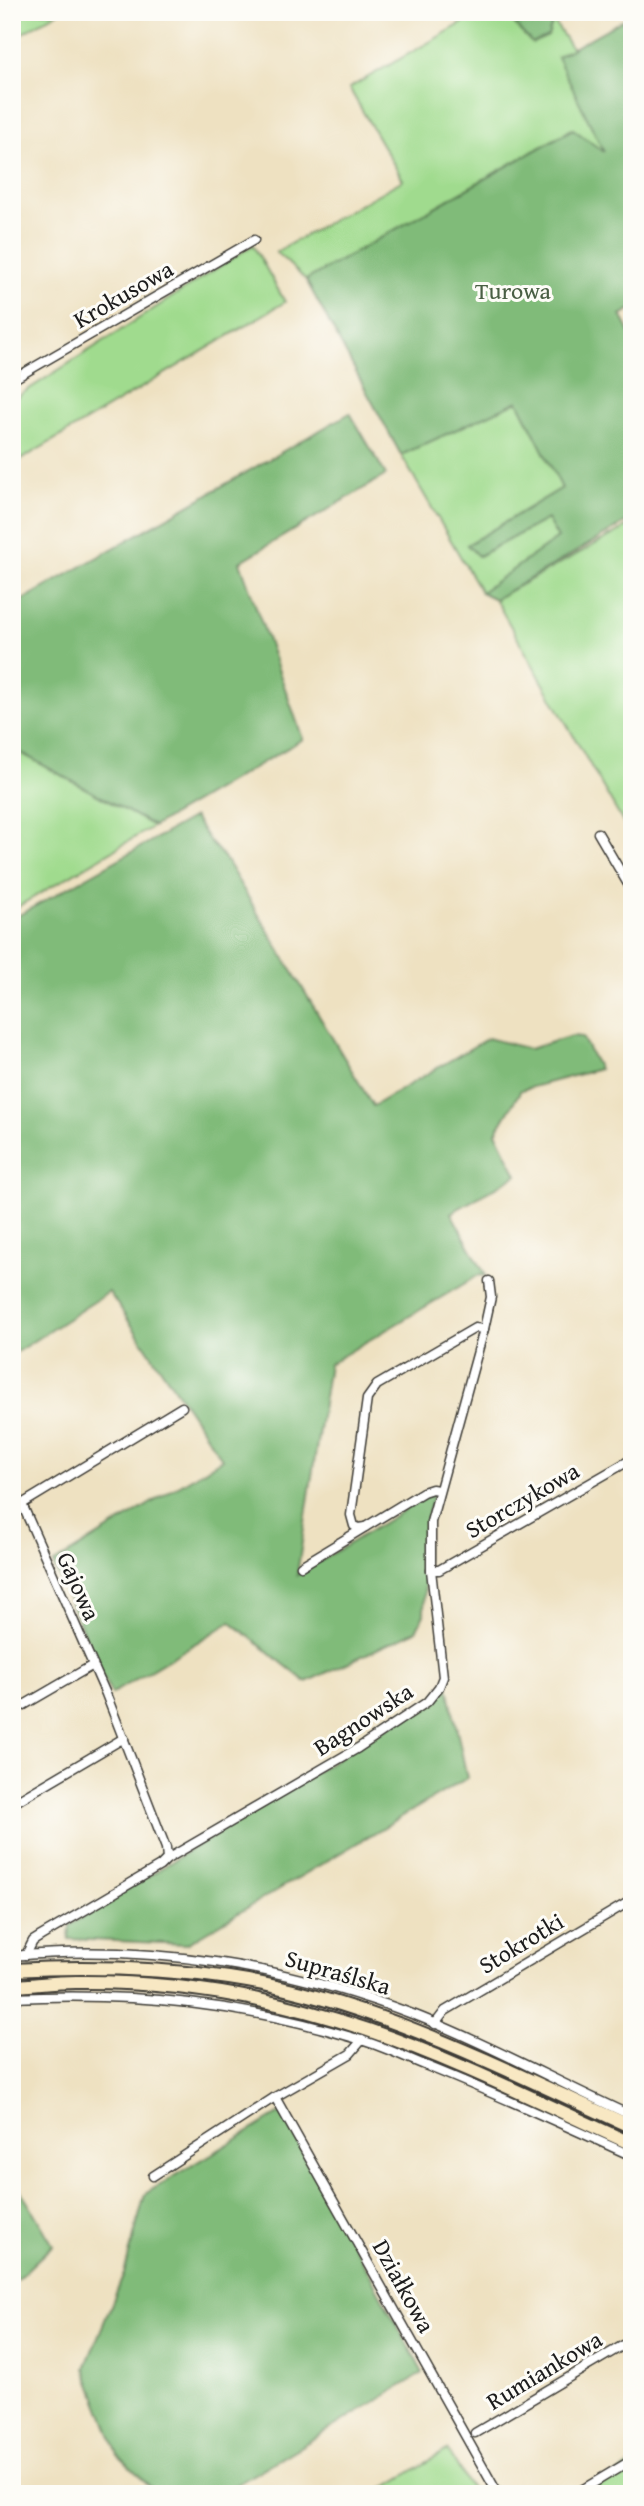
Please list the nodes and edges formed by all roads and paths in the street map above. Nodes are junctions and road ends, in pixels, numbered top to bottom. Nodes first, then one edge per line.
1 (254, 240) dead end
2 (12, 380) edge
3 (598, 833) dead end
4 (632, 891) edge
5 (489, 1281) dead end
6 (484, 1329) junction
7 (182, 1407) dead end
8 (632, 1459) edge
9 (438, 1490) junction
10 (22, 1504) junction
11 (12, 1510) edge
12 (365, 1527) junction
13 (301, 1566) dead end
14 (431, 1570) junction
15 (93, 1665) junction
16 (12, 1713) edge
17 (124, 1738) junction
18 (12, 1804) edge
19 (167, 1859) junction
20 (632, 1900) edge
21 (26, 1955) junction
22 (12, 1956) edge
23 (12, 1970) edge
24 (12, 1986) edge
25 (12, 1998) edge
26 (435, 2024) junction
27 (362, 2040) junction
28 (275, 2097) junction
29 (632, 2116) edge
30 (632, 2127) edge
31 (632, 2144) edge
32 (632, 2156) edge
33 (153, 2176) dead end
34 (632, 2340) edge
35 (475, 2433) dead end
36 (632, 2460) edge
37 (498, 2494) edge
38 (575, 2494) edge

1 - 2 street, Krokusowa
3 - 4 street
5 - 6 street, Bagnowska
6 - 9 street, Bagnowska
6 - 12 street
7 - 10 street
8 - 14 street, Storczykowa
9 - 12 street
9 - 14 street, Bagnowska
10 - 11 street
10 - 15 street, Gajowa
12 - 13 street
14 - 19 street, Bagnowska
15 - 16 street
15 - 17 street, Gajowa
17 - 18 street
17 - 19 street, Gajowa
19 - 21 street, Bagnowska
20 - 26 street, Stokrotki
21 - 22 street, Supraślska
21 - 26 street, Supraślska
23 - 30 main road
24 - 31 main road
25 - 27 street
26 - 29 street, Supraślska
27 - 28 street
27 - 32 street
28 - 33 street
28 - 37 street, Działkowa
34 - 35 street, Rumiankowa
36 - 38 street

